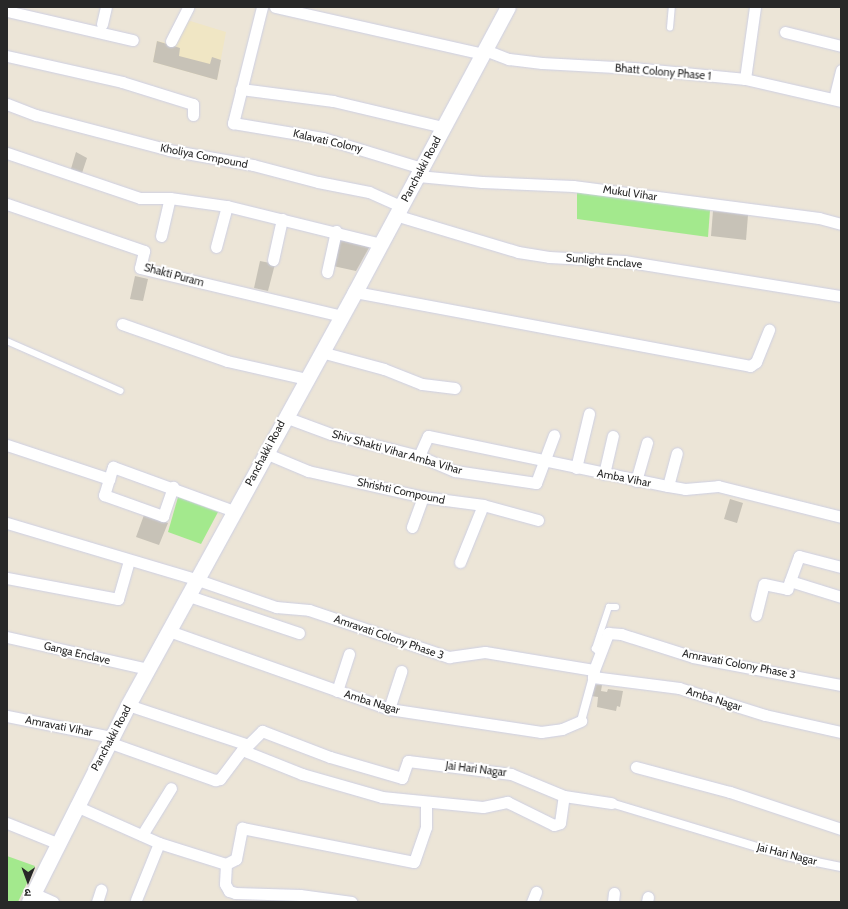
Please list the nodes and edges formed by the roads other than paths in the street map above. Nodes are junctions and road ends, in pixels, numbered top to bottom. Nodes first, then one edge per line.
1 (106, 7) edge
2 (188, 7) edge
3 (262, 7) edge
4 (275, 7) edge
5 (508, 7) edge
6 (672, 7) edge
7 (755, 7) edge
8 (7, 11) edge
9 (102, 24) dead end
10 (670, 28) dead end
11 (785, 32) dead end
12 (134, 40) dead end
13 (171, 41) dead end
14 (841, 46) edge
15 (484, 52) junction
16 (7, 56) edge
17 (841, 70) edge
18 (745, 79) junction
19 (241, 89) junction
20 (838, 100) edge
21 (7, 104) edge
22 (193, 115) dead end
23 (444, 127) junction
24 (7, 153) edge
25 (420, 172) junction
26 (170, 198) junction
27 (7, 204) edge
28 (228, 206) junction
29 (398, 211) junction
30 (282, 219) junction
31 (841, 224) edge
32 (336, 231) junction
33 (161, 236) dead end
34 (380, 244) junction
35 (216, 247) dead end
36 (273, 260) dead end
37 (328, 272) dead end
38 (355, 292) junction
39 (841, 296) edge
40 (342, 316) junction
41 (122, 324) dead end
42 (769, 330) dead end
43 (7, 342) edge
44 (321, 352) junction
45 (306, 379) junction
46 (455, 388) dead end
47 (121, 390) dead end
48 (589, 414) dead end
49 (285, 417) junction
50 (554, 435) dead end
51 (613, 436) dead end
52 (646, 443) dead end
53 (7, 445) edge
54 (265, 453) junction
55 (677, 453) dead end
56 (419, 456) junction
57 (544, 461) junction
58 (576, 468) junction
59 (604, 474) junction
60 (109, 479) junction
61 (636, 481) junction
62 (668, 486) junction
63 (173, 487) junction
64 (423, 497) junction
65 (483, 505) junction
66 (234, 511) junction
67 (841, 517) edge
68 (538, 520) dead end
69 (7, 523) edge
70 (412, 527) dead end
71 (129, 561) junction
72 (460, 562) dead end
73 (841, 567) edge
74 (7, 578) edge
75 (198, 580) junction
76 (790, 581) junction
77 (189, 596) junction
78 (841, 596) edge
79 (616, 607) dead end
80 (756, 615) dead end
81 (169, 631) junction
82 (299, 633) dead end
83 (7, 637) edge
84 (349, 654) dead end
85 (600, 654) junction
86 (148, 669) junction
87 (401, 671) dead end
88 (593, 674) junction
89 (841, 685) edge
90 (337, 691) junction
91 (128, 705) junction
92 (389, 709) junction
93 (7, 716) edge
94 (581, 721) joint
95 (841, 732) edge
96 (110, 740) junction
97 (245, 748) junction
98 (636, 768) dead end
99 (171, 788) dead end
100 (564, 796) junction
101 (426, 803) junction
102 (611, 803) joint
103 (76, 806) junction
104 (7, 823) edge
105 (841, 829) edge
106 (142, 835) junction
107 (159, 842) junction
108 (57, 843) junction
109 (226, 864) junction
110 (841, 867) edge
111 (101, 890) dead end
112 (31, 898) edge
113 (136, 900) dead end
114 (53, 902) edge
115 (97, 902) edge
116 (352, 902) edge

1 - 9 street
2 - 13 street
3 - 19 street
4 - 15 street, Bhatt Colony Phase 1
5 - 15 main road, Panchakki Road
6 - 10 lane
7 - 18 street
8 - 12 street
11 - 14 street
15 - 18 street, Bhatt Colony Phase 1
15 - 23 main road, Panchakki Road
16 - 22 street
17 - 20 street
18 - 20 street, Bhatt Colony Phase 1
19 - 23 street
19 - 25 street, Kalavati Colony
21 - 29 street, Kholiya Compound
23 - 25 main road, Panchakki Road
24 - 26 street
25 - 29 main road, Panchakki Road
25 - 31 street, Mukul Vihar
26 - 28 street
26 - 33 street
27 - 40 street, Shakti Puram
28 - 30 street
28 - 35 street
29 - 34 main road, Panchakki Road
29 - 39 street, Sunlight Enclave
30 - 32 street
30 - 36 street
32 - 34 street
32 - 37 street
34 - 38 main road, Panchakki Road
38 - 40 main road, Panchakki Road
38 - 42 street
40 - 44 main road, Panchakki Road
41 - 45 street
43 - 47 lane
44 - 45 main road, Panchakki Road
44 - 46 street
45 - 49 main road, Panchakki Road
48 - 58 street
49 - 54 main road, Panchakki Road
49 - 56 street, Shiv Shakti Vihar Amba Vihar
50 - 57 street
51 - 59 street
52 - 61 street
53 - 60 street
54 - 64 street, Shrishti Compound
54 - 66 main road, Panchakki Road
55 - 62 street
56 - 57 street, Amba Vihar
56 - 57 street, Shiv Shakti Vihar Amba Vihar
57 - 58 street, Amba Vihar
58 - 59 street, Amba Vihar
59 - 61 street, Amba Vihar
60 - 63 street
60 - 63 street
61 - 62 street, Amba Vihar
62 - 67 street, Amba Vihar
63 - 66 street
64 - 65 street, Shrishti Compound
64 - 70 street
65 - 68 street, Shrishti Compound
65 - 72 street
66 - 75 main road, Panchakki Road
69 - 71 street, Amravati Colony Phase 3
71 - 74 street
71 - 75 street, Amravati Colony Phase 3
73 - 76 street
75 - 77 main road, Panchakki Road
75 - 88 street, Amravati Colony Phase 3
76 - 78 street
76 - 80 street
77 - 81 main road, Panchakki Road
77 - 82 street
79 - 85 lane
81 - 86 main road, Panchakki Road
81 - 90 street, Amba Nagar
83 - 86 street, Ganga Enclave
84 - 90 street
85 - 88 street, Amravati Colony Phase 3
85 - 89 street, Amravati Colony Phase 3
86 - 91 main road, Panchakki Road
87 - 92 street
88 - 94 street
88 - 95 street, Amba Nagar
90 - 92 street, Amba Nagar
91 - 96 main road, Panchakki Road
91 - 97 street
92 - 94 street, Amba Nagar
93 - 96 street, Amravati Vihar
96 - 97 street, Amravati Vihar
96 - 103 main road, Panchakki Road
97 - 100 street, Jai Hari Nagar
97 - 101 street
98 - 105 street
99 - 106 street
100 - 101 street
100 - 102 street, Jai Hari Nagar
101 - 109 street
102 - 110 street, Jai Hari Nagar
103 - 106 street
103 - 108 main road, Panchakki Road
104 - 108 street
106 - 107 street
107 - 109 street
107 - 113 street
108 - 112 main road, Panchakki Road
109 - 116 street
111 - 115 street
112 - 114 street

